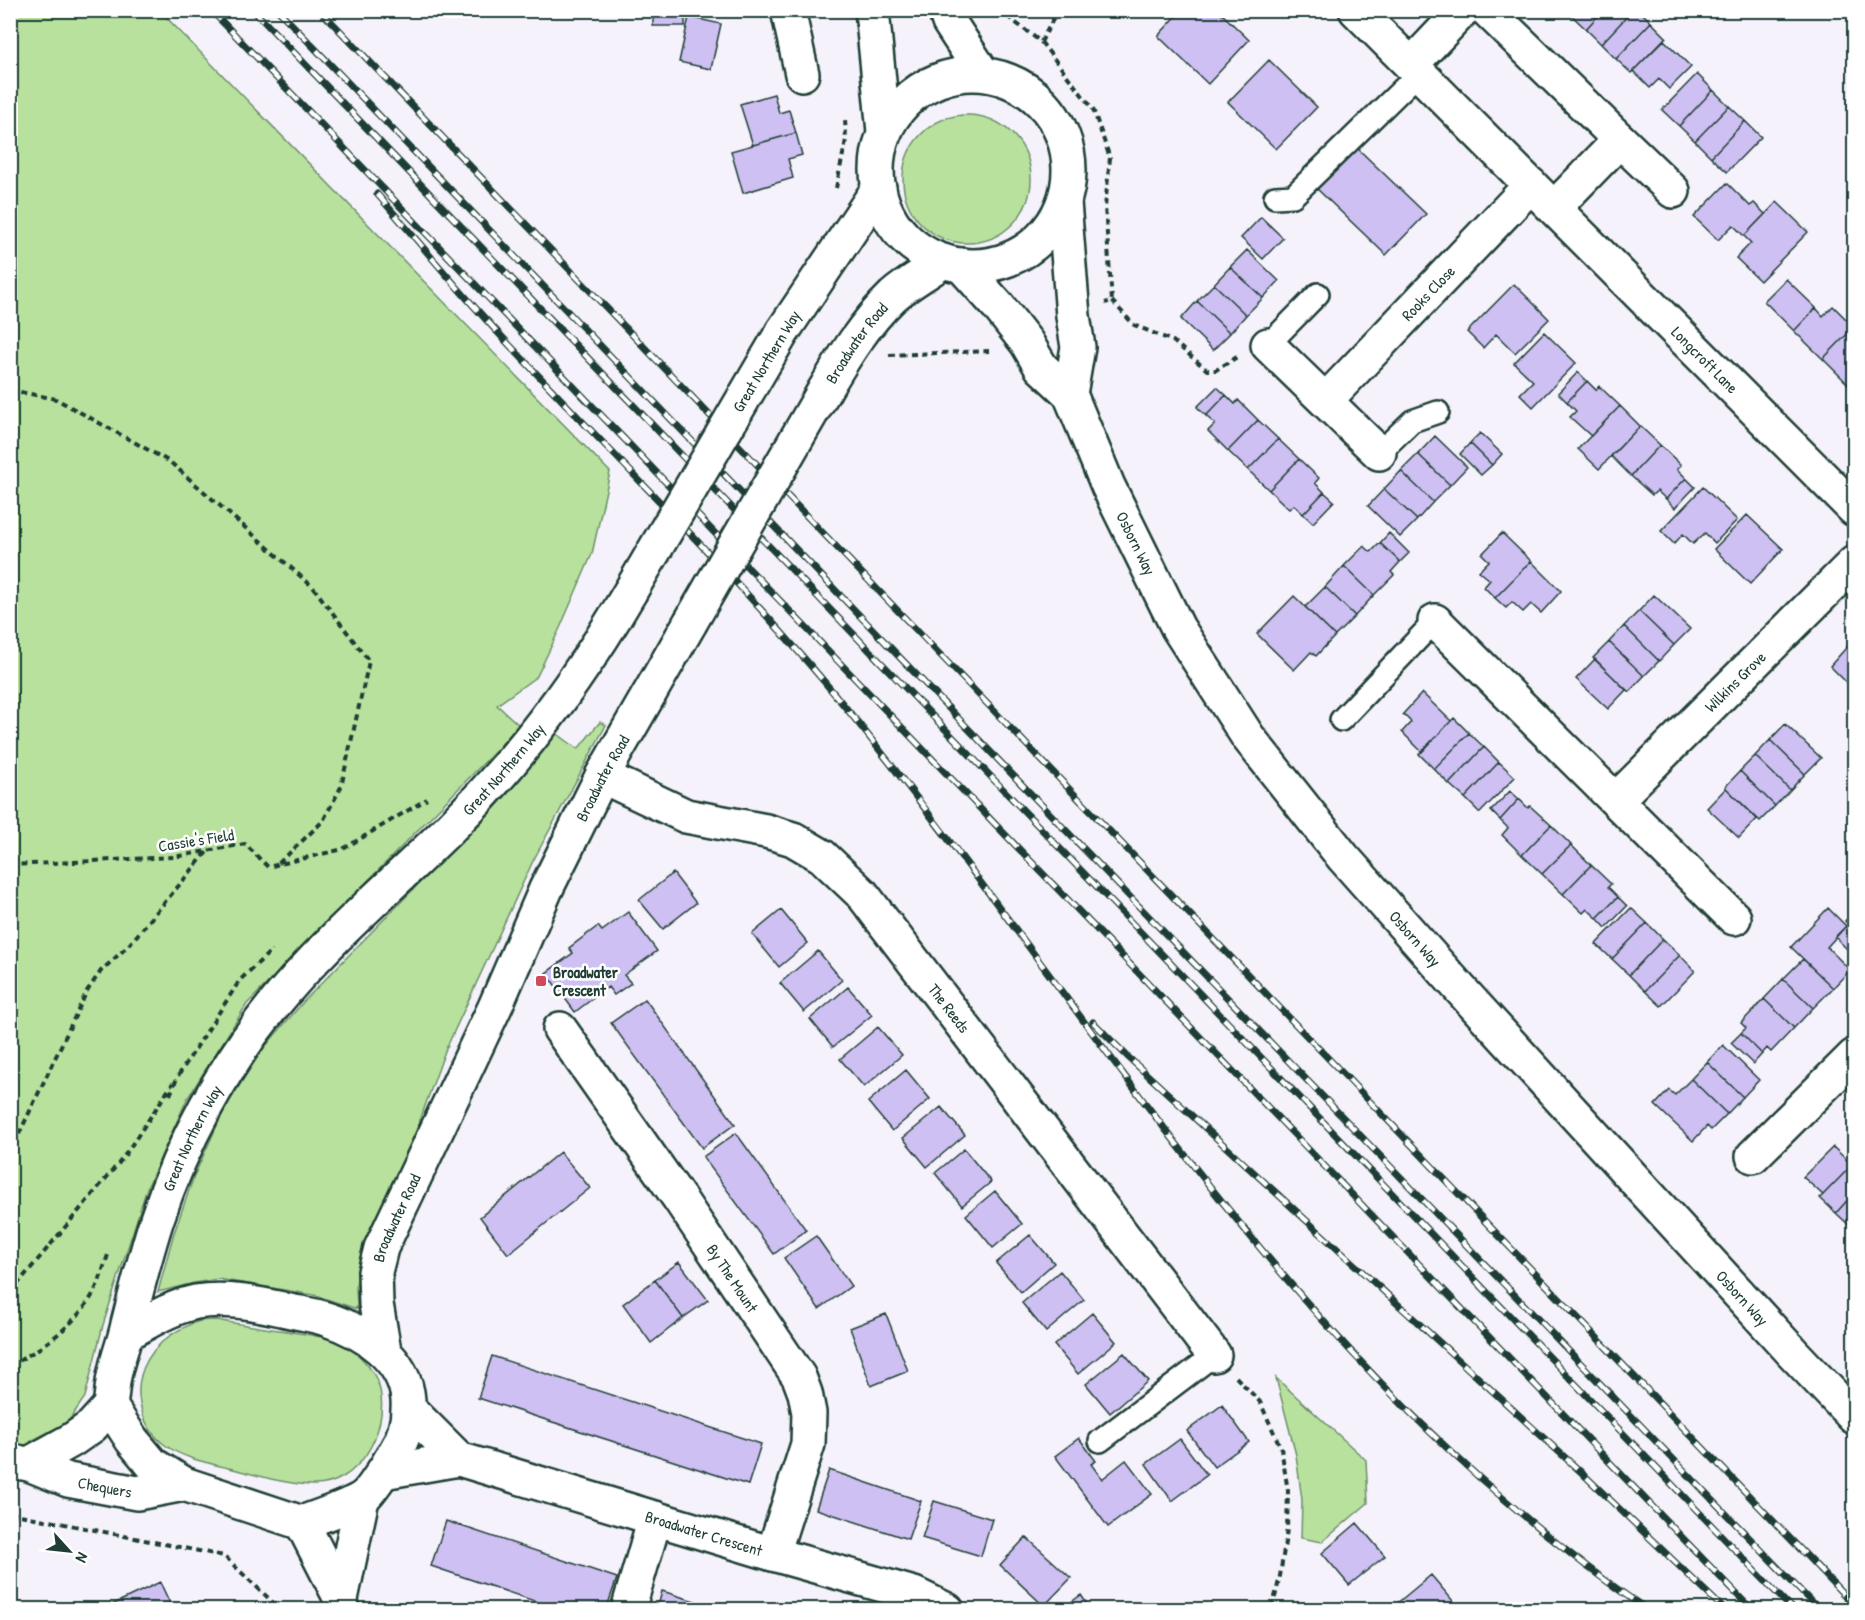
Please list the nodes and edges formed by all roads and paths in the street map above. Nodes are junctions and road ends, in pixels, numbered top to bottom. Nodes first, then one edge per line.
1 (788, 10) edge
2 (872, 10) edge
3 (945, 10) edge
4 (999, 10) edge
5 (1058, 10) edge
6 (1356, 10) edge
7 (1463, 10) edge
8 (1487, 10) edge
9 (1041, 42) junction
10 (1415, 69) junction
11 (802, 74) dead end
12 (983, 74) junction
13 (845, 110) dead end
14 (884, 132) junction
15 (1620, 140) junction
16 (1531, 185) junction
17 (879, 188) junction
18 (1673, 191) dead end
19 (834, 196) dead end
20 (1275, 197) dead end
21 (1064, 202) junction
22 (1554, 208) junction
23 (952, 263) junction
24 (1318, 294) dead end
25 (1112, 301) junction
26 (1103, 304) dead end
27 (1268, 345) junction
28 (998, 350) dead end
29 (887, 356) dead end
30 (10, 390) edge
31 (1070, 394) junction
32 (1326, 400) junction
33 (1438, 412) dead end
34 (1379, 453) joint
35 (1854, 509) edge
36 (1854, 563) edge
37 (1435, 621) joint
38 (1341, 720) dead end
39 (602, 776) junction
40 (431, 797) dead end
41 (1616, 800) junction
42 (207, 851) junction
43 (278, 864) junction
44 (10, 866) edge
45 (1734, 918) dead end
46 (560, 1029) dead end
47 (1854, 1056) edge
48 (178, 1076) dead end
49 (10, 1154) edge
50 (1753, 1156) dead end
51 (10, 1293) edge
52 (126, 1334) junction
53 (384, 1351) junction
54 (1214, 1355) junction
55 (110, 1406) junction
56 (409, 1409) junction
57 (1854, 1417) edge
58 (1100, 1441) dead end
59 (459, 1459) junction
60 (20, 1463) edge
61 (383, 1472) junction
62 (184, 1484) junction
63 (362, 1499) junction
64 (10, 1513) edge
65 (655, 1518) junction
66 (302, 1523) junction
67 (773, 1554) junction
68 (342, 1604) edge
69 (281, 1610) edge
70 (628, 1610) edge
71 (946, 1610) edge
72 (1272, 1610) edge

1 - 11 street
2 - 14 street
3 - 12 street
4 - 9 path
5 - 9 path
6 - 10 street, Longcroft Lane
7 - 10 street
8 - 15 street
9 - 25 path
10 - 16 street, Longcroft Lane
10 - 20 lane
12 - 14 street
12 - 21 street
13 - 19 path
14 - 17 street
15 - 18 street
15 - 22 street
16 - 22 street, Longcroft Lane
16 - 32 street, Rooks Close
17 - 23 street
17 - 52 street, Great Northern Way, bridge
21 - 23 street
21 - 31 street
22 - 35 street, Longcroft Lane
23 - 31 street, Osborn Way
23 - 39 street, Broadwater Road, bridge
24 - 27 lane
25 - 26 path
25 - 27 path
27 - 32 street
28 - 29 path
30 - 43 path
31 - 57 street, Osborn Way
32 - 34 street
33 - 34 lane
36 - 41 street, Wilkins Grove
37 - 38 lane
37 - 41 street
39 - 53 street, Broadwater Road
39 - 54 street, The Reeds
40 - 43 path, Cassie's Field
41 - 45 street
42 - 43 path, Cassie's Field
42 - 44 path, Cassie's Field
42 - 49 path
46 - 67 street, By The Mount
47 - 50 street
48 - 51 path
52 - 53 street
52 - 55 street, Great Northern Way
53 - 56 street
54 - 58 lane
54 - 72 path
55 - 60 street, Chequers
55 - 62 street
56 - 59 street, Broadwater Crescent
56 - 61 street
59 - 61 street, Broadwater Crescent
59 - 65 street, Broadwater Crescent
60 - 62 street, Chequers
61 - 63 street
62 - 66 street
63 - 66 street
63 - 68 street
64 - 69 path
65 - 67 street, Broadwater Crescent
65 - 70 street
66 - 68 street
67 - 71 street, Broadwater Crescent

